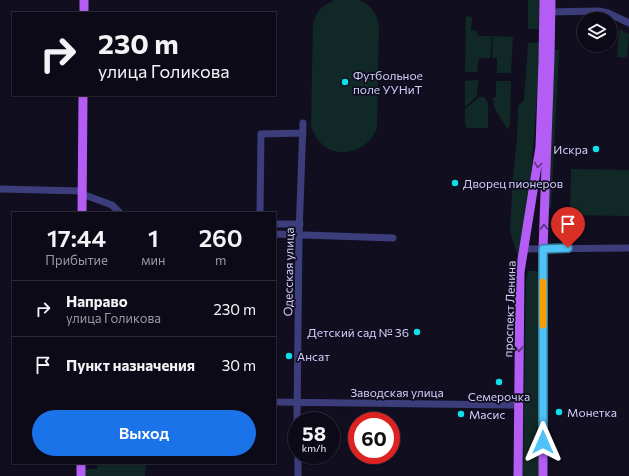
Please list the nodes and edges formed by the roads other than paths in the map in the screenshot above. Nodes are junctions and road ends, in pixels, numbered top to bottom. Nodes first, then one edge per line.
1 (84, 0) edge
2 (544, 0) edge
3 (551, 0) edge
4 (84, 12) edge
5 (547, 12) junction
6 (629, 23) edge
7 (83, 96) edge
8 (303, 123) dead end
9 (303, 133) junction
10 (0, 189) edge
11 (82, 192) junction
12 (82, 212) edge
13 (119, 212) edge
14 (260, 212) edge
15 (276, 224) edge
16 (300, 224) junction
17 (276, 234) edge
18 (299, 235) junction
19 (394, 238) dead end
20 (523, 248) junction
21 (629, 248) edge
22 (543, 249) junction
23 (276, 402) edge
24 (297, 403) junction
25 (518, 405) junction
26 (297, 412) edge
27 (81, 464) edge
28 (298, 464) edge
29 (81, 476) edge
30 (298, 476) edge
31 (518, 476) edge
32 (543, 476) edge

1 - 4 main road
2 - 5 main road, проспект Ленина
3 - 5 main road, проспект Ленина
5 - 6 street
5 -> 20 main road, проспект Ленина
22 -> 5 main road, проспект Ленина
7 - 11 main road
8 - 9 street, Одесская улица
9 - 14 street
9 - 16 street, Одесская улица
10 - 11 street
11 - 12 main road
11 - 13 street
15 - 16 street
16 - 18 street, Одесская улица
17 - 18 street
18 - 19 street
18 - 24 street, Одесская улица
20 - 22 street
20 -> 25 main road, проспект Ленина
21 - 22 street
22 - 32 main road, проспект Ленина
23 - 24 street, Заводская улица
24 - 25 street, Заводская улица
24 - 26 street, Одесская улица
25 - 31 main road, проспект Ленина
27 - 29 main road
28 - 30 street

